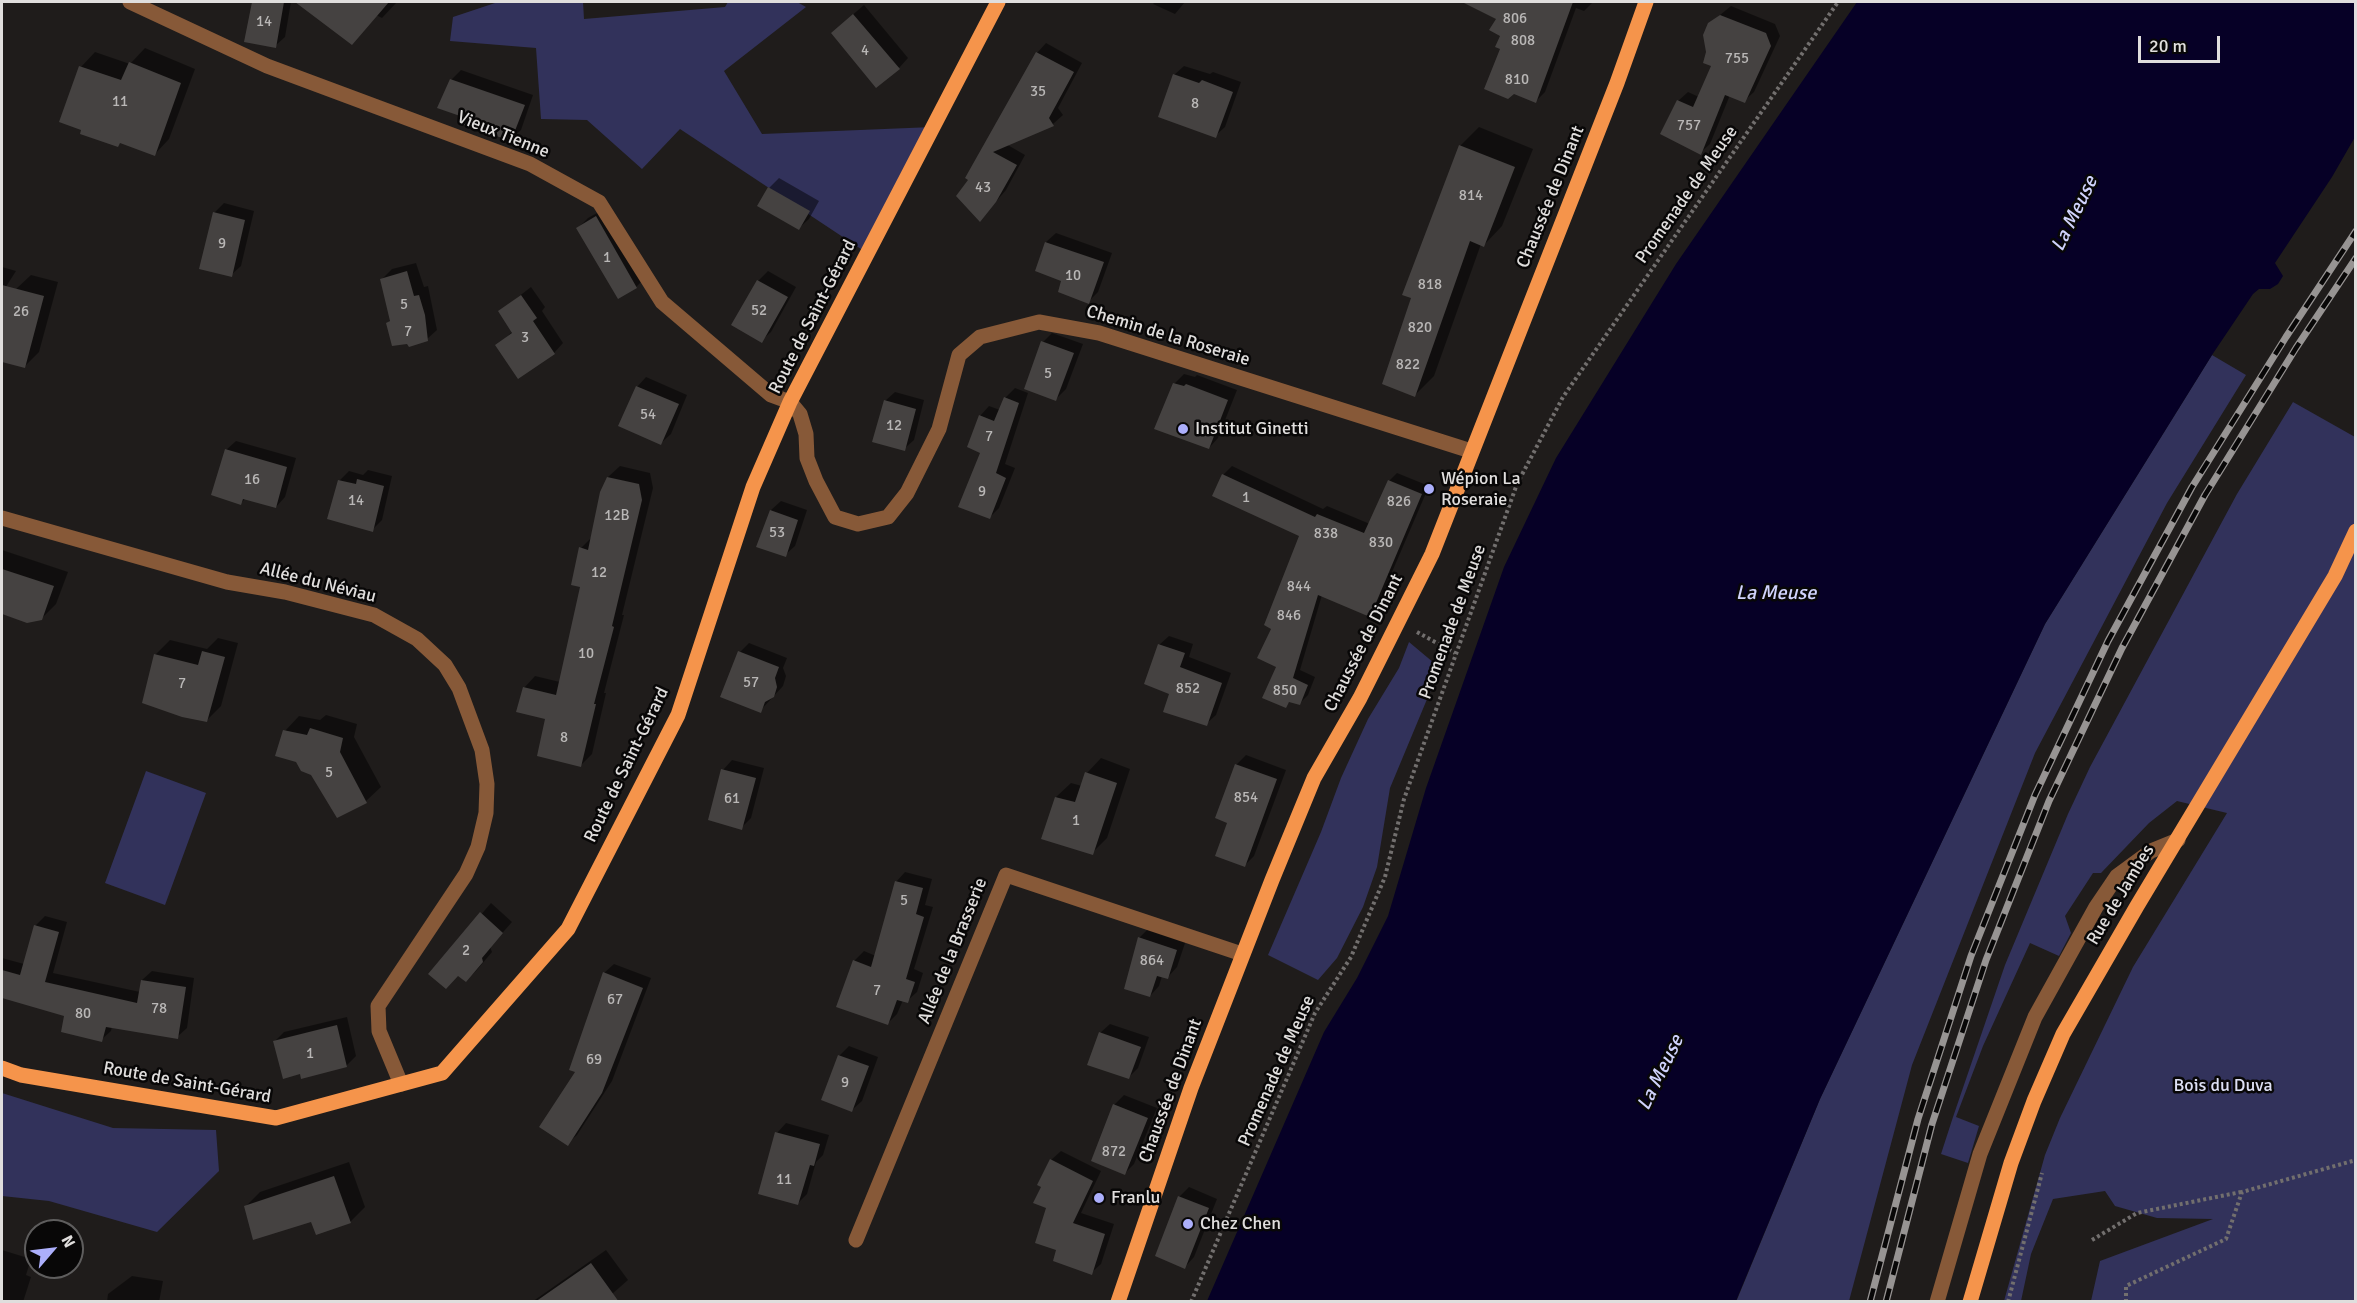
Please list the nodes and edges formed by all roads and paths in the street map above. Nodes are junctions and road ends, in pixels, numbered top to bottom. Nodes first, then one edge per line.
1 (130, 2) edge
2 (998, 2) edge
3 (1646, 2) edge
4 (1838, 2) edge
5 (790, 402) junction
6 (1471, 451) junction
7 (2, 518) edge
8 (2355, 531) edge
9 (1399, 621) junction
10 (1455, 653) junction
11 (2178, 840) junction
12 (1242, 954) junction
13 (2, 1068) edge
14 (401, 1084) junction
15 (2355, 1160) edge
16 (2042, 1173) dead end
17 (2242, 1192) junction
18 (856, 1240) dead end
19 (2092, 1240) dead end
20 (1118, 1302) edge
21 (1191, 1302) edge
22 (1937, 1302) edge
23 (1970, 1302) edge
24 (2008, 1302) edge
25 (2126, 1302) edge

1 - 5 street, Vieux Tienne
2 - 5 main road, Route de Saint-Gérard
3 - 6 main road, Chaussée de Dinant
4 - 10 path, Promenade de Meuse
5 - 6 street, Chemin de la Roseraie
5 - 14 main road, Route de Saint-Gérard
6 - 9 main road, Chaussée de Dinant
7 - 14 street, Allée du Néviau
8 - 11 main road, Rue de Jambes
9 - 10 path
9 - 12 main road, Chaussée de Dinant
10 - 21 path, Promenade de Meuse
11 - 22 street
11 - 23 main road, Rue de Jambes
12 - 18 street, Allée de la Brasserie
12 - 20 main road, Chaussée de Dinant
13 - 14 main road, Route de Saint-Gérard
15 - 17 path
16 - 24 path
17 - 19 path
17 - 25 path

